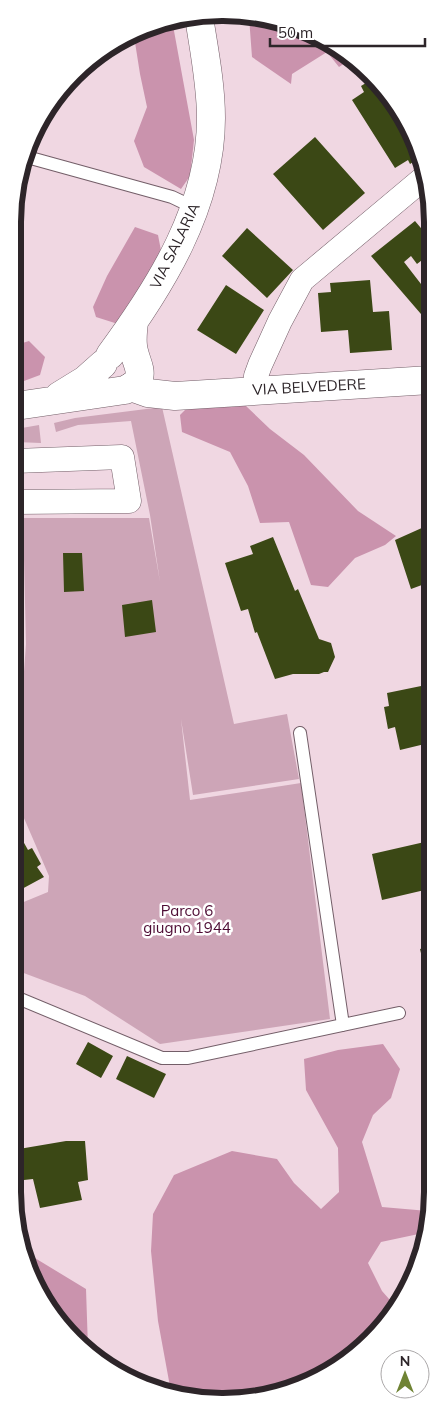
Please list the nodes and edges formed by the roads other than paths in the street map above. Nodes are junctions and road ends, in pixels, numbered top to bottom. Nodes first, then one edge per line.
1 (200, 23) edge
2 (32, 158) edge
3 (420, 181) edge
4 (195, 208) junction
5 (123, 371) junction
6 (424, 380) edge
7 (255, 390) junction
8 (21, 405) edge
9 (21, 461) edge
10 (21, 502) edge
11 (300, 733) dead end
12 (21, 999) edge
13 (399, 1013) dead end
14 (343, 1025) junction

1 - 4 main road, VIA SALARIA
2 - 4 lane
3 - 7 street
4 - 5 main road, VIA SALARIA
5 - 7 main road, VIA BELVEDERE
5 - 8 main road
6 - 7 main road, VIA BELVEDERE
9 - 10 street
11 - 14 lane
12 - 14 lane
13 - 14 lane

